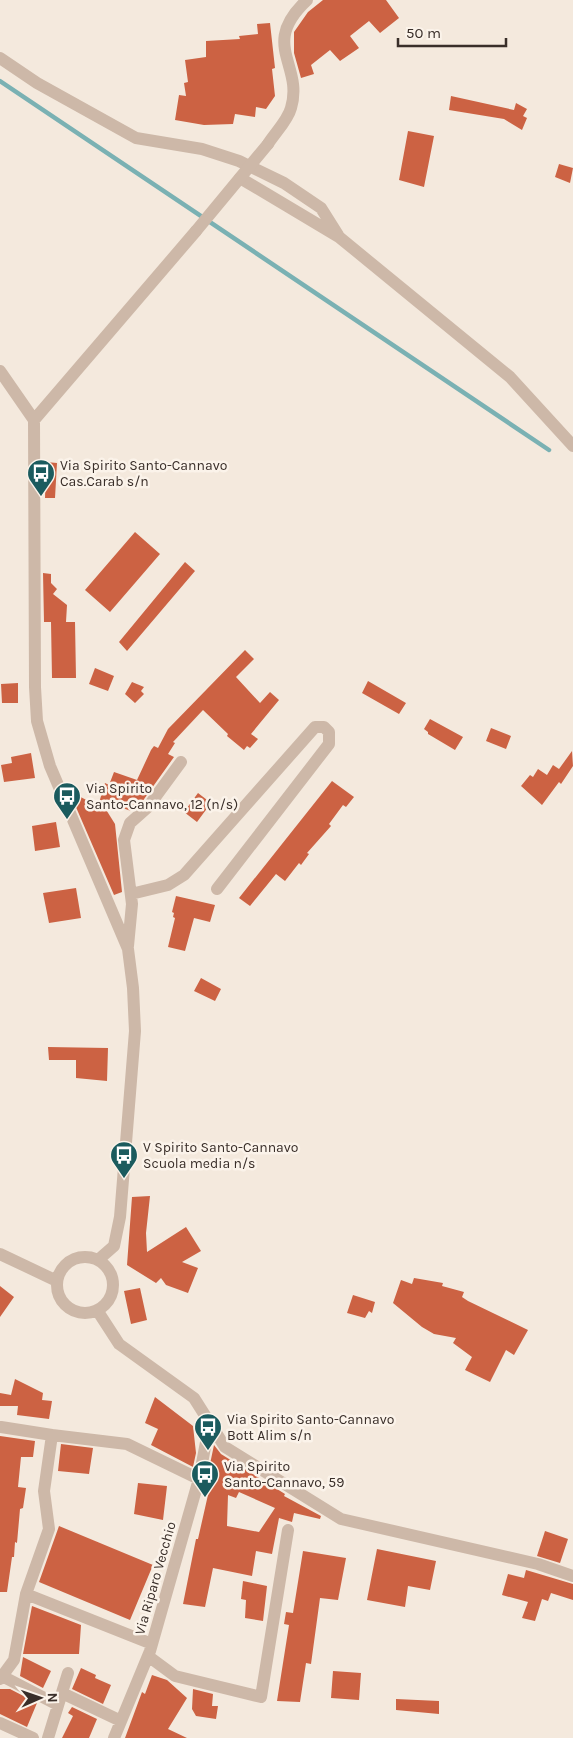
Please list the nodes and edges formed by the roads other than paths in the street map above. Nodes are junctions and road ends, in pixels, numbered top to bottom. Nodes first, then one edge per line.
1 (308, 0) edge
2 (0, 58) edge
3 (240, 178) junction
4 (339, 238) junction
5 (0, 371) edge
6 (34, 420) junction
7 (573, 446) edge
8 (181, 762) dead end
9 (217, 889) dead end
10 (131, 894) junction
11 (128, 949) junction
12 (0, 1254) edge
13 (98, 1260) junction
14 (57, 1281) junction
15 (97, 1310) junction
16 (210, 1421) junction
17 (1, 1427) edge
18 (52, 1435) junction
19 (199, 1479) junction
20 (288, 1530) dead end
21 (573, 1576) edge
22 (26, 1594) junction
23 (150, 1650) junction
24 (68, 1673) dead end
25 (1, 1678) edge
26 (60, 1699) junction
27 (121, 1722) junction
28 (0, 1723) edge
29 (33, 1738) edge
30 (48, 1738) edge
31 (114, 1738) edge

1 - 3 street, bridge
2 - 4 street
3 - 4 street
3 - 6 street, bridge
4 - 7 street
5 - 6 street
6 - 11 street
8 - 10 street
9 - 10 street
10 - 11 street
11 - 13 street
12 - 14 street
13 - 14 street
13 - 15 street
14 - 15 street
15 - 16 street
16 - 19 street, Via Riparo Vecchio
16 - 21 street
17 - 18 street
18 - 19 street
18 - 22 street
19 - 23 street, Via Riparo Vecchio
20 - 23 street
22 - 23 street
22 - 25 street
23 - 27 street, Via Riparo Vecchio
24 - 26 street
25 - 26 street
26 - 27 street
26 - 30 street
27 - 31 street, Via Riparo Vecchio
28 - 29 street

